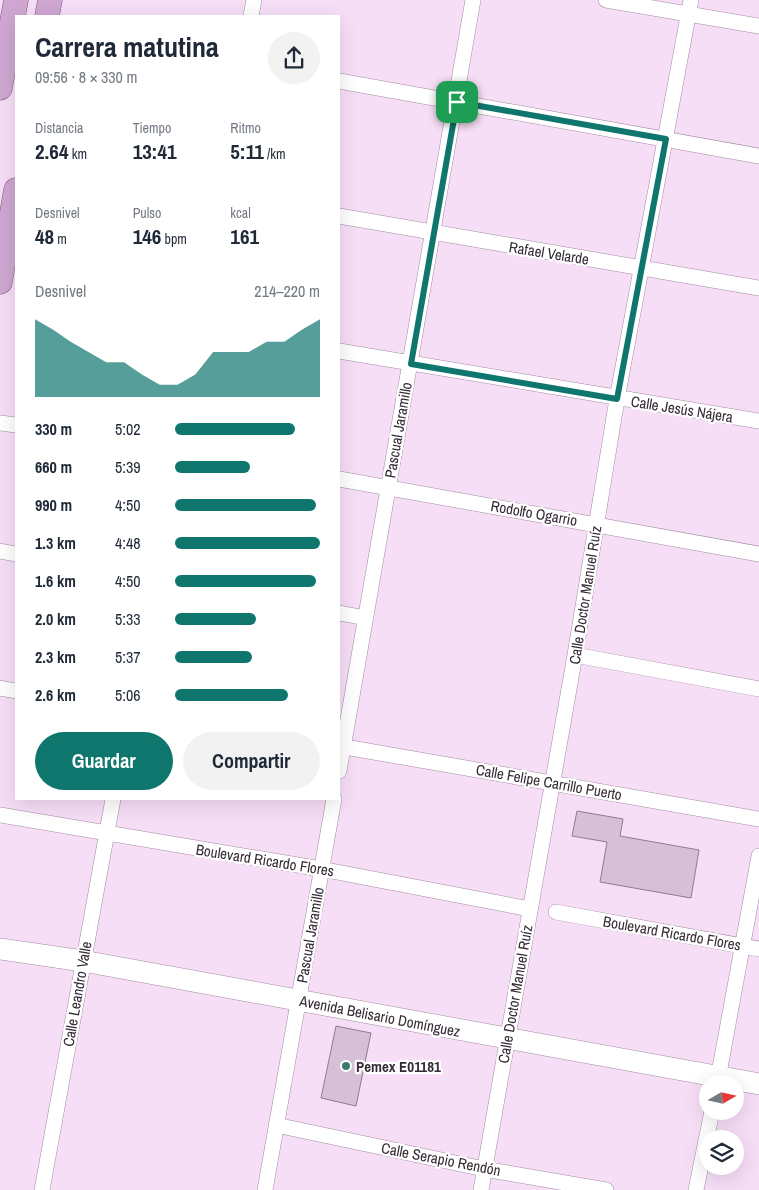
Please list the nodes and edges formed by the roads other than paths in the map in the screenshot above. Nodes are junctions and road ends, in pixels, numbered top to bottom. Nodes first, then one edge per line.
1 (16, 0) edge
2 (50, 0) edge
3 (254, 0) edge
4 (473, 0) edge
5 (606, 0) edge
6 (690, 7) edge
7 (47, 15) edge
8 (251, 15) edge
9 (759, 26) edge
10 (340, 81) edge
11 (0, 88) edge
12 (457, 102) junction
13 (666, 139) junction
14 (759, 156) edge
15 (15, 196) edge
16 (340, 216) edge
17 (434, 234) junction
18 (642, 268) junction
19 (0, 282) edge
20 (759, 288) edge
21 (340, 351) edge
22 (411, 364) junction
23 (617, 399) junction
24 (759, 421) edge
25 (0, 423) edge
26 (15, 425) edge
27 (340, 478) edge
28 (388, 487) junction
29 (596, 524) junction
30 (0, 551) edge
31 (15, 554) edge
32 (759, 554) edge
33 (340, 613) edge
34 (366, 618) junction
35 (576, 655) junction
36 (0, 688) edge
37 (759, 689) edge
38 (15, 691) edge
39 (341, 746) edge
40 (340, 758) edge
41 (553, 783) junction
42 (113, 800) edge
43 (334, 800) edge
44 (0, 815) edge
45 (759, 819) edge
46 (106, 834) junction
47 (759, 856) edge
48 (322, 869) junction
49 (530, 909) junction
50 (556, 912) dead end
51 (752, 948) edge
52 (0, 949) edge
53 (83, 961) junction
54 (298, 1001) junction
55 (508, 1040) junction
56 (719, 1075) edge
57 (699, 1076) edge
58 (744, 1083) edge
59 (759, 1084) edge
60 (710, 1120) edge
61 (276, 1125) junction
62 (484, 1169) junction
63 (42, 1190) edge
64 (265, 1190) edge
65 (481, 1190) edge
66 (606, 1190) edge
67 (696, 1190) edge

1 - 11 main road
2 - 7 main road
3 - 8 street
4 - 12 street, Pascual Jaramillo
5 - 6 street
6 - 9 street
6 - 13 street, Calle Doctor Manuel Ruíz
10 - 12 street
12 - 13 street
12 - 17 street, Pascual Jaramillo
13 - 14 street
13 - 18 street, Calle Doctor Manuel Ruíz
15 - 19 main road
16 - 17 street, Rafael Velarde
17 - 18 street, Rafael Velarde
17 - 22 street, Pascual Jaramillo
18 - 20 street, Rafael Velarde
18 - 23 street, Calle Doctor Manuel Ruíz
21 - 22 street, Calle Jesús Nájera
22 - 23 street, Calle Jesús Nájera
22 - 28 street, Pascual Jaramillo
23 - 24 street, Calle Jesús Nájera
23 - 29 street, Calle Doctor Manuel Ruíz
25 - 26 street
27 - 28 street, Rodolfo Ogarrio
28 - 29 street, Rodolfo Ogarrio
28 - 34 street, Pascual Jaramillo
29 - 32 street, Rodolfo Ogarrio
29 - 35 street, Calle Doctor Manuel Ruíz
30 - 31 street
33 - 34 street
34 - 39 street, Pascual Jaramillo
35 - 37 street
35 - 41 street, Calle Doctor Manuel Ruíz
36 - 38 street
39 - 40 street, Pascual Jaramillo
39 - 41 street, Calle Felipe Carrillo Puerto
41 - 45 street, Calle Felipe Carrillo Puerto
41 - 49 street, Calle Doctor Manuel Ruíz
42 - 46 street, Calle Leandro Valle
43 - 48 street, Pascual Jaramillo
44 - 46 street, Boulevard Ricardo Flores
46 - 48 street, Boulevard Ricardo Flores
46 - 53 street, Calle Leandro Valle
47 - 51 street
48 - 49 street, Boulevard Ricardo Flores
48 - 54 street, Pascual Jaramillo
49 - 55 street, Calle Doctor Manuel Ruíz
50 - 51 street, Boulevard Ricardo Flores
51 - 56 street
52 - 53 street, Avenida Belisario Domínguez
53 - 54 street, Avenida Belisario Domínguez
53 - 63 street, Calle Leandro Valle
54 - 55 street, Avenida Belisario Domínguez
54 - 61 street, Pascual Jaramillo
55 - 57 street, Avenida Belisario Domínguez
55 - 62 street, Calle Doctor Manuel Ruíz
58 - 59 street, Avenida Belisario Domínguez
60 - 67 street
61 - 62 street, Calle Serapio Rendón
61 - 64 street, Pascual Jaramillo
62 - 65 street, Calle Doctor Manuel Ruíz
62 - 66 street, Calle Serapio Rendón

